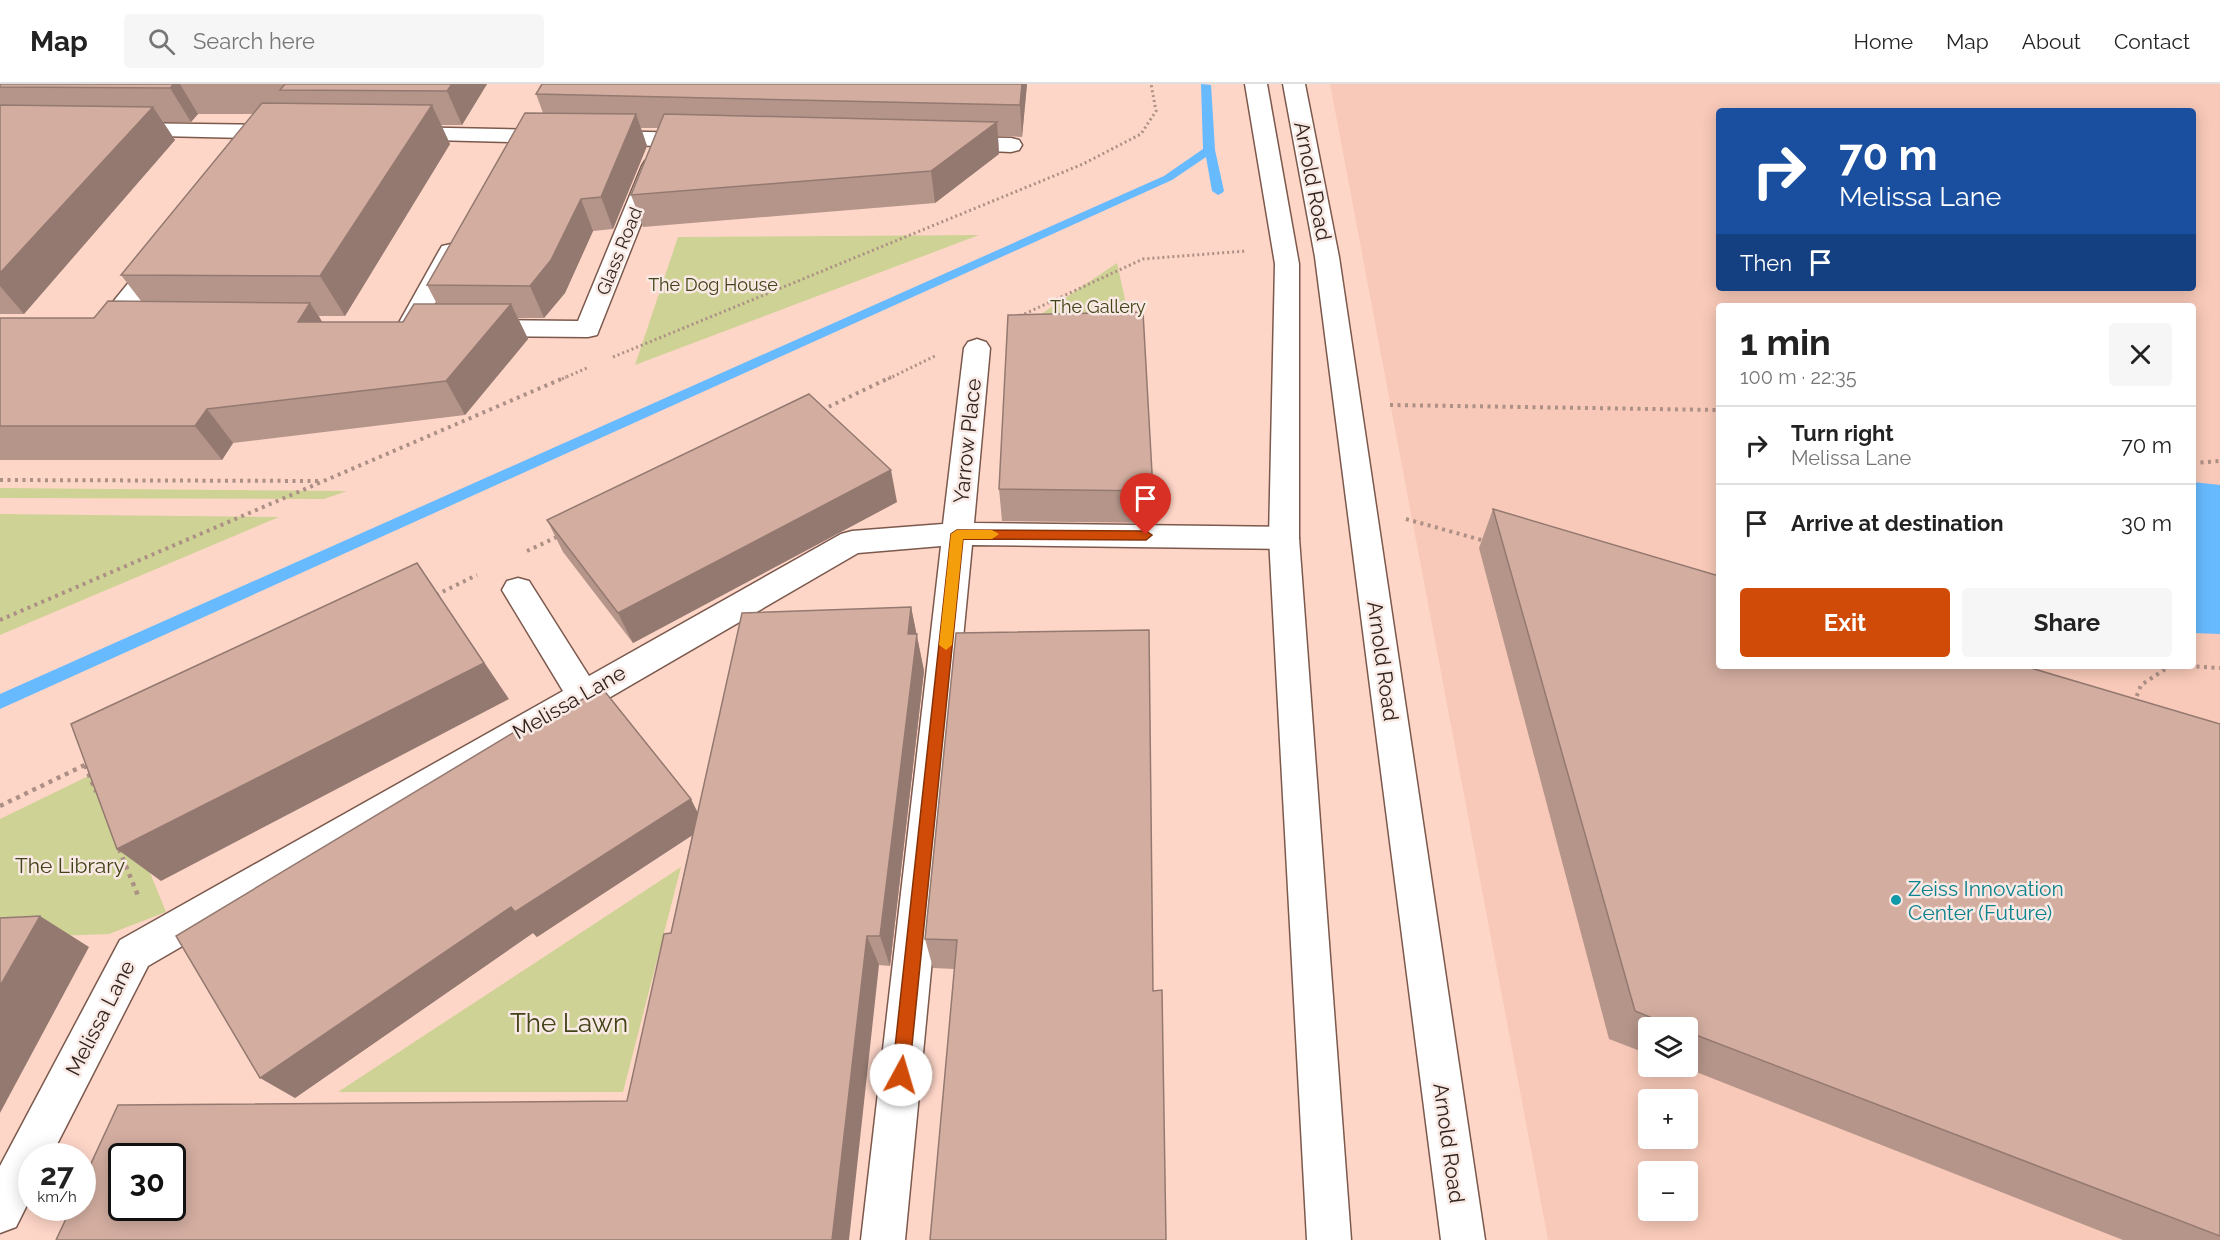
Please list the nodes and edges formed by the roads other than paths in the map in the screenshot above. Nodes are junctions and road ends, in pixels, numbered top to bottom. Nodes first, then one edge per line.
1 (1256, 84) edge
2 (1294, 84) edge
3 (108, 130) edge
4 (311, 133) edge
5 (382, 134) edge
6 (663, 139) junction
7 (722, 140) edge
8 (934, 143) edge
9 (1011, 145) dead end
10 (464, 226) edge
11 (175, 242) edge
12 (143, 326) edge
13 (977, 348) dead end
14 (957, 534) junction
15 (1284, 538) junction
16 (518, 590) dead end
17 (583, 694) junction
18 (0, 1211) edge
19 (884, 1240) edge
20 (1329, 1240) edge
21 (1463, 1240) edge

1 - 15 street, Arnold Road
2 - 21 street, Arnold Road
3 - 4 street
5 - 6 street
6 - 7 street
6 - 10 street, Glass Road
8 - 9 street
11 - 12 street
13 - 14 street, Yarrow Place
14 - 15 street, Melissa Lane
14 - 17 street, Melissa Lane
14 - 19 street, Yarrow Place
15 - 20 street, Arnold Road
16 - 17 street
17 - 18 street, Melissa Lane

